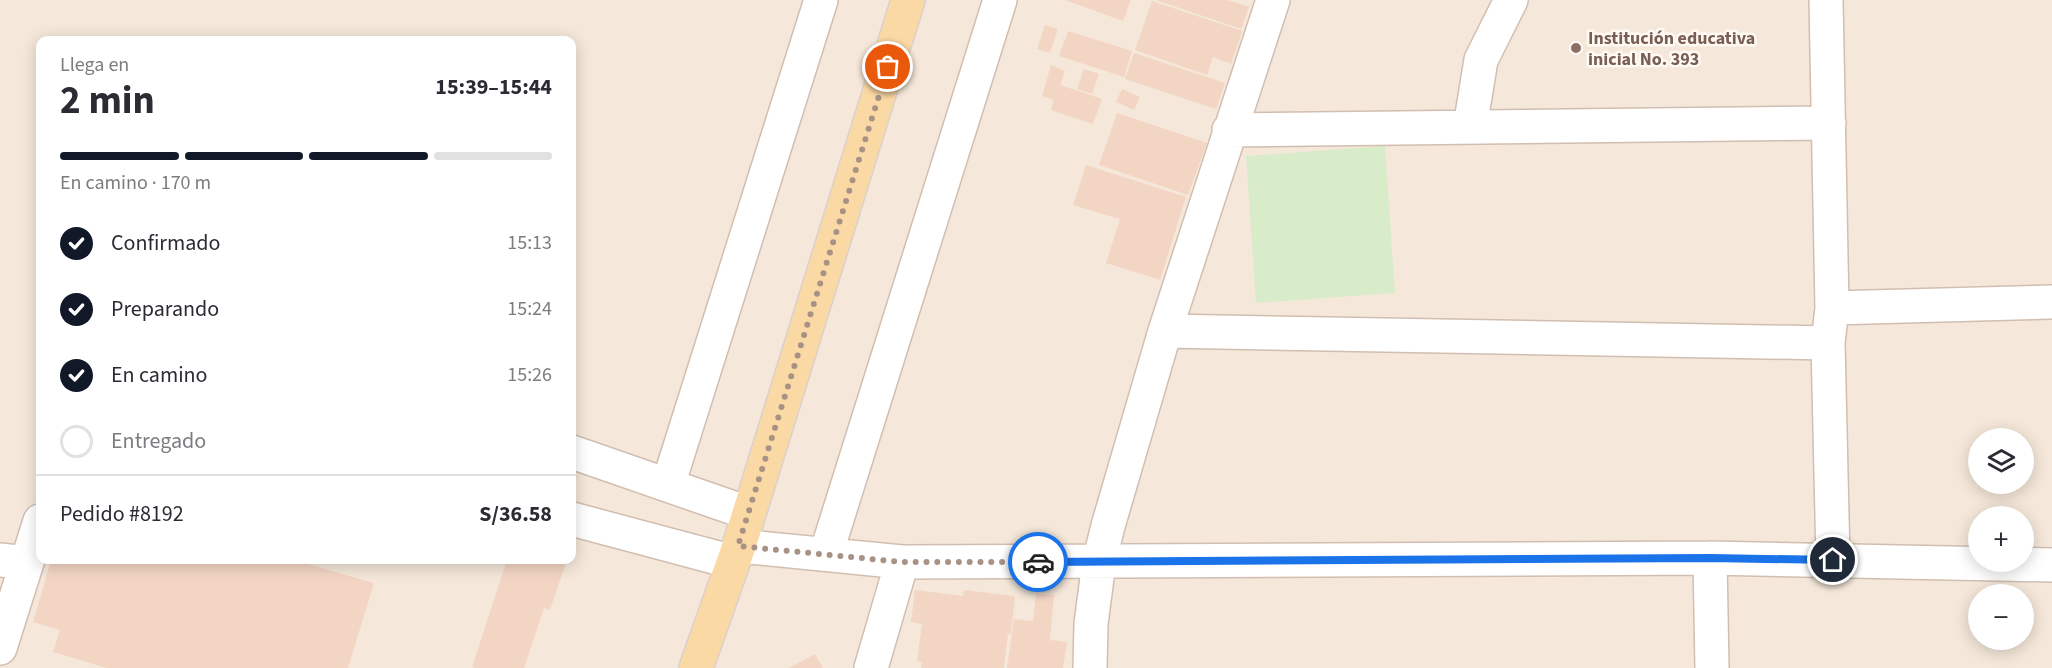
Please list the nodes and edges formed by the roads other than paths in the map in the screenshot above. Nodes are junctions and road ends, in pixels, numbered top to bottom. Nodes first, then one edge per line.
1 (821, 0) edge
2 (908, 0) edge
3 (1000, 0) edge
4 (1273, 0) edge
5 (1511, 0) edge
6 (1826, 0) edge
7 (1829, 123) junction
8 (1470, 127) junction
9 (1229, 130) junction
10 (2052, 302) edge
11 (1832, 308) junction
12 (1165, 331) junction
13 (1828, 344) junction
14 (576, 453) edge
15 (668, 485) junction
16 (748, 513) junction
17 (576, 520) edge
18 (36, 527) edge
19 (736, 554) junction
20 (826, 554) junction
21 (1710, 558) junction
22 (1833, 560) junction
23 (14, 561) edge
24 (902, 562) junction
25 (1099, 562) junction
26 (2052, 565) edge
27 (0, 648) edge
28 (696, 668) edge
29 (871, 668) edge
30 (1090, 668) edge
31 (1712, 668) edge

1 - 15 street
2 - 16 main road
3 - 20 street
4 - 9 street
5 - 8 street
6 - 7 street
7 - 8 street
7 - 11 street
8 - 9 street
9 - 12 street
10 - 11 street
11 - 13 street
12 - 13 street
12 - 25 street
13 - 22 street
14 - 15 street
15 - 16 street
16 - 19 main road
17 - 19 street
18 - 23 street
19 - 20 street
19 - 28 main road
20 - 24 street
21 - 22 street
21 - 25 street
21 - 31 street
22 - 26 street
23 - 27 street
24 - 25 street
24 - 29 street
25 - 30 street

